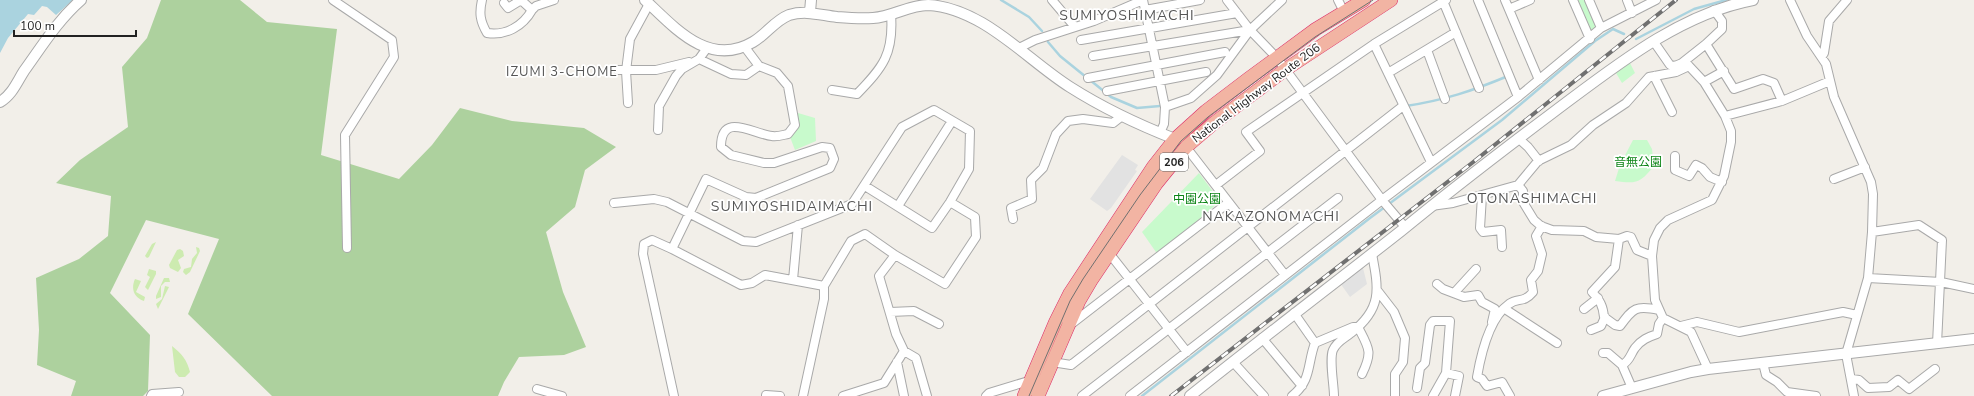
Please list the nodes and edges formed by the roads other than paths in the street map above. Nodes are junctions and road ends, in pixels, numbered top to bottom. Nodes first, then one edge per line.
1 (81, 0) edge
2 (333, 0) edge
3 (482, 0) edge
4 (554, 0) edge
5 (811, 0) edge
6 (1052, 0) edge
7 (1143, 0) edge
8 (1200, 0) edge
9 (1227, 0) edge
10 (1282, 0) edge
11 (1364, 0) edge
12 (1391, 0) edge
13 (1478, 0) edge
14 (1505, 0) edge
15 (1530, 0) edge
16 (1573, 0) edge
17 (1589, 0) edge
18 (1627, 0) edge
19 (1656, 0) edge
20 (1790, 0) edge
21 (1847, 0) edge
22 (1445, 1) edge
23 (1747, 1) edge
24 (504, 2) dead end
25 (647, 2) edge
26 (1341, 6) edge
27 (1509, 9) junction
28 (532, 10) junction
29 (1145, 10) junction
30 (1714, 10) junction
31 (810, 12) junction
32 (1237, 13) junction
33 (1632, 13) junction
34 (891, 14) junction
35 (1075, 27) junction
36 (1149, 28) junction
37 (1601, 28) junction
38 (1250, 30) junction
39 (1456, 32) junction
40 (1590, 39) junction
41 (1081, 40) dead end
42 (1654, 42) junction
43 (1374, 44) junction
44 (1706, 44) junction
45 (744, 46) junction
46 (1152, 46) junction
47 (707, 48) junction
48 (1019, 48) junction
49 (1427, 50) junction
50 (1224, 52) dead end
51 (1093, 56) dead end
52 (1822, 56) junction
53 (1277, 58) junction
54 (697, 60) junction
55 (1156, 64) junction
56 (1685, 64) junction
57 (759, 66) junction
58 (1286, 69) junction
59 (622, 70) junction
60 (1724, 71) junction
61 (1206, 72) dead end
62 (1388, 73) junction
63 (1654, 76) junction
64 (1088, 78) dead end
65 (1538, 80) junction
66 (1830, 81) junction
67 (1160, 82) junction
68 (1704, 82) junction
69 (1479, 88) dead end
70 (832, 90) dead end
71 (1107, 91) dead end
72 (1303, 92) junction
73 (1518, 97) junction
74 (1446, 99) dead end
75 (1782, 101) junction
76 (0, 102) edge
77 (628, 103) dead end
78 (1403, 106) junction
79 (1165, 107) junction
80 (1672, 112) dead end
81 (1122, 116) junction
82 (1725, 116) junction
83 (952, 121) junction
84 (658, 130) dead end
85 (1160, 133) junction
86 (1518, 138) junction
87 (1181, 143) junction
88 (1346, 150) junction
89 (1675, 156) dead end
90 (1539, 161) junction
91 (1431, 162) junction
92 (1865, 167) junction
93 (1834, 179) dead end
94 (1722, 182) junction
95 (1216, 185) junction
96 (1518, 185) junction
97 (865, 186) junction
98 (1482, 196) junction
99 (1338, 198) dead end
100 (1382, 200) junction
101 (950, 202) junction
102 (614, 203) dead end
103 (1228, 203) junction
104 (898, 206) junction
105 (1431, 207) junction
106 (688, 214) junction
107 (1013, 220) dead end
108 (798, 225) junction
109 (1542, 226) junction
110 (1249, 227) junction
111 (1404, 227) junction
112 (1872, 232) junction
113 (1618, 239) junction
114 (1502, 247) dead end
115 (347, 248) dead end
116 (672, 249) junction
117 (1109, 253) junction
118 (1268, 253) junction
119 (1372, 254) junction
120 (895, 255) junction
121 (1652, 256) junction
122 (1476, 269) dead end
123 (1285, 275) junction
124 (1868, 278) junction
125 (793, 280) junction
126 (1129, 280) junction
127 (1941, 282) junction
128 (1437, 284) dead end
129 (824, 286) junction
130 (1974, 289) edge
131 (1377, 290) junction
132 (1455, 292) junction
133 (1598, 298) junction
134 (1149, 305) junction
135 (1505, 309) junction
136 (1584, 310) dead end
137 (1659, 310) junction
138 (890, 312) junction
139 (1294, 313) junction
140 (1857, 315) junction
141 (1605, 318) junction
142 (1663, 318) junction
143 (939, 324) dead end
144 (1492, 324) junction
145 (1069, 326) junction
146 (1681, 326) junction
147 (1358, 327) junction
148 (1168, 329) junction
149 (1591, 330) dead end
150 (1262, 338) junction
151 (1974, 340) edge
152 (1315, 343) junction
153 (1557, 343) dead end
154 (1937, 344) junction
155 (904, 351) junction
156 (1187, 352) junction
157 (1603, 353) dead end
158 (1846, 354) junction
159 (897, 362) junction
160 (1052, 362) junction
161 (1233, 362) junction
162 (1763, 363) junction
163 (1622, 365) junction
164 (1935, 368) dead end
165 (1708, 369) junction
166 (1446, 373) junction
167 (1362, 374) dead end
168 (1852, 379) junction
169 (1032, 380) junction
170 (1302, 386) junction
171 (1417, 388) dead end
172 (1632, 388) junction
173 (537, 389) dead end
174 (179, 392) dead end
175 (766, 395) edge
176 (151, 396) edge
177 (562, 396) edge
178 (674, 396) edge
179 (780, 396) edge
180 (803, 396) edge
181 (844, 396) edge
182 (904, 396) edge
183 (927, 396) edge
184 (986, 396) edge
185 (1024, 396) edge
186 (1038, 396) edge
187 (1082, 396) edge
188 (1130, 396) edge
189 (1190, 396) edge
190 (1264, 396) edge
191 (1292, 396) edge
192 (1334, 396) edge
193 (1395, 396) edge
194 (1433, 396) edge
195 (1455, 396) edge
196 (1510, 396) edge
197 (1603, 396) edge
198 (1816, 396) edge
199 (1854, 396) edge

1 - 76 street
2 - 115 street
3 - 28 street
4 - 28 street
5 - 31 street
6 - 35 street
7 - 29 street
7 - 35 street
8 - 29 street
9 - 32 street
10 - 38 street
11 - 26 highway, National Highway Route 206 / 206
12 - 58 highway, National Highway Route 206 / 206
13 - 73 street
14 - 27 street
15 - 27 street
16 - 40 street
17 - 37 street
18 - 33 street
19 - 33 street
20 - 52 street
21 - 52 street
22 - 39 street
22 - 43 street
23 - 30 street
24 - 28 street
25 - 47 street
25 - 59 street
26 - 53 highway, National Highway Route 206 / 206
27 - 65 street
29 - 36 street
30 - 42 street
30 - 44 street
31 - 34 street
31 - 45 street
32 - 36 street
32 - 38 street
33 - 37 street
34 - 48 street
34 - 70 street
35 - 48 street
36 - 41 street
36 - 46 street
37 - 40 street
38 - 46 street
38 - 53 street
38 - 79 street
39 - 49 street
39 - 69 street
40 - 65 street
42 - 56 street
42 - 86 street
43 - 62 street
43 - 72 street
44 - 56 street
44 - 60 street
45 - 47 street
45 - 57 street
46 - 51 street
46 - 55 street
47 - 54 street
48 - 81 street
49 - 62 street
49 - 74 street
50 - 55 street
52 - 66 street
53 - 58 street
53 - 87 highway, National Highway Route 206 / 206
54 - 57 street
54 - 59 street
54 - 84 street
55 - 64 street
55 - 67 street
56 - 63 street
56 - 68 street
57 - 106 street
58 - 72 street
58 - 87 highway, National Highway Route 206 / 206
59 - 77 street
60 - 68 street
60 - 75 street
61 - 67 street
62 - 78 street
63 - 80 street
63 - 90 street
65 - 73 street
66 - 75 street
66 - 92 street
67 - 71 street
67 - 79 street
68 - 82 street
72 - 88 street
72 - 95 street
73 - 91 street
75 - 82 street
78 - 88 street
78 - 91 street
79 - 85 street
81 - 85 street
81 - 107 street
82 - 94 street
83 - 97 street
83 - 101 street
83 - 104 street
85 - 87 street
86 - 90 street
86 - 105 street
87 - 95 street
87 - 117 highway, National Highway Route 206 / 206
87 - 169 highway, National Highway Route 206 / 206
88 - 100 street
88 - 110 street
89 - 94 street
90 - 96 street
91 - 100 street
92 - 93 street
92 - 112 street
94 - 121 street
95 - 103 street
96 - 98 street
96 - 109 street
97 - 104 street
97 - 108 street
98 - 105 street
98 - 114 street
99 - 118 street
100 - 111 street
100 - 123 street
101 - 104 street
101 - 120 street
102 - 106 street
103 - 110 street
103 - 126 street
105 - 111 street
106 - 108 street
106 - 116 street
108 - 125 street
109 - 113 street
109 - 135 street
110 - 118 street
110 - 134 street
111 - 119 street
112 - 124 street
112 - 127 street
113 - 121 street
113 - 133 street
116 - 125 street
116 - 178 street
117 - 126 street
117 - 145 highway, National Highway Route 206 / 206
118 - 123 street
118 - 148 street
119 - 131 street
119 - 139 street
120 - 129 street
120 - 138 street
121 - 137 street
122 - 132 street
123 - 156 street
124 - 127 street
124 - 140 street
125 - 129 street
126 - 134 street
126 - 145 street
127 - 130 street
127 - 154 street
128 - 132 street
129 - 180 street
131 - 147 street
131 - 193 street
132 - 144 street
133 - 136 street
133 - 141 street
134 - 148 street
134 - 160 street
135 - 144 street
135 - 153 street
137 - 141 street
137 - 142 street
138 - 143 street
138 - 155 street
139 - 150 street
139 - 152 street
140 - 146 street
140 - 158 street
141 - 149 street
142 - 146 street
142 - 163 street
144 - 196 street
145 - 160 highway, National Highway Route 206 / 206
146 - 165 street
147 - 152 street
147 - 167 street
147 - 192 street
148 - 156 street
148 - 187 street
150 - 161 street
150 - 170 street
151 - 154 street
152 - 170 street
154 - 158 street
155 - 159 street
155 - 183 street
156 - 188 street
157 - 163 street
158 - 162 street
158 - 168 street
159 - 181 street
159 - 182 street
160 - 186 highway, National Highway Route 206 / 206
161 - 189 street
161 - 190 street
162 - 165 street
162 - 198 street
163 - 172 street
164 - 168 street
165 - 172 street
166 - 171 street
166 - 194 street
166 - 195 street
168 - 199 street
169 - 184 street
169 - 185 highway, National Highway Route 206 / 206
170 - 191 street
172 - 197 street
173 - 177 street
174 - 176 street
175 - 179 street

